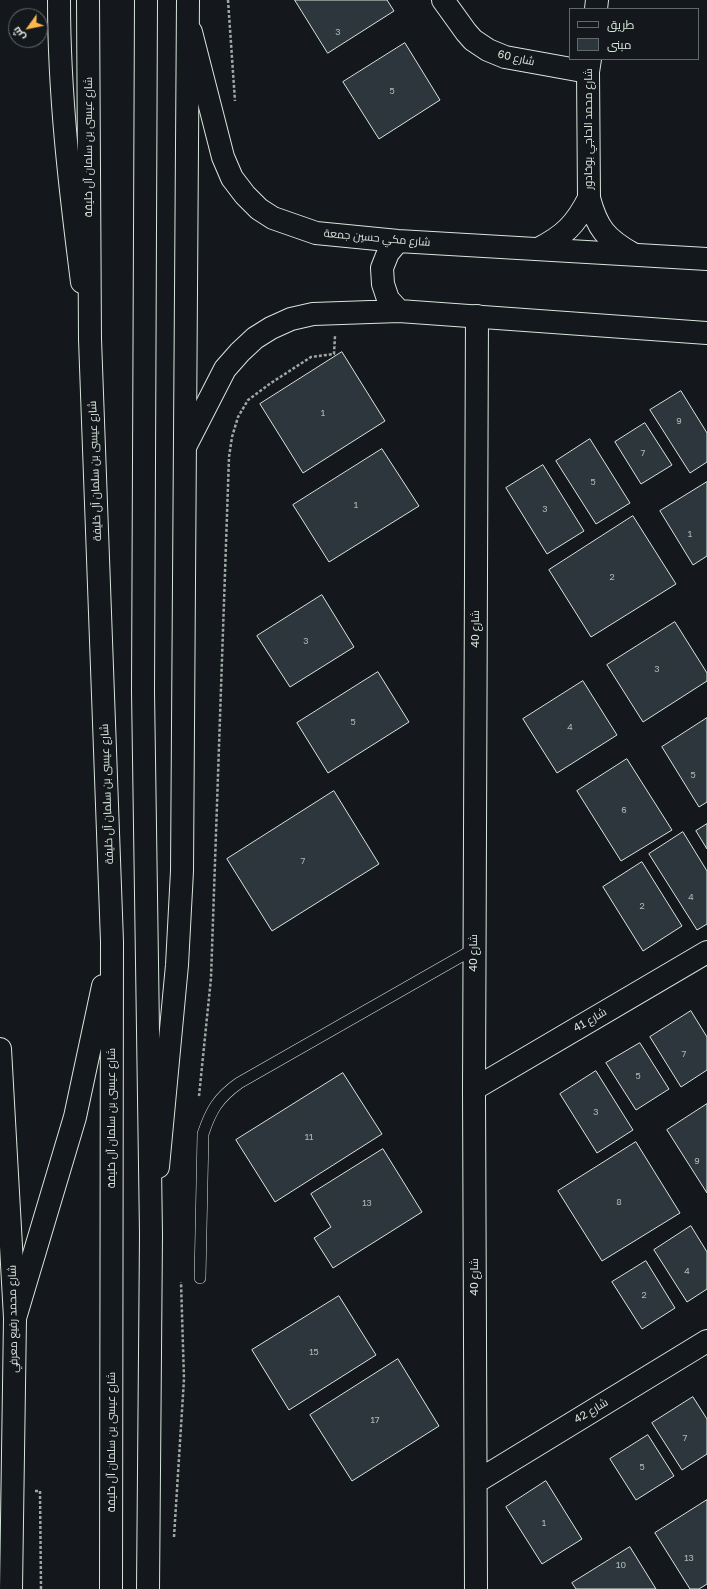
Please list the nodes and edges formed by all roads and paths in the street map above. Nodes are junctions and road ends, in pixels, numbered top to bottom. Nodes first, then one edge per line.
1 (59, 0) edge
2 (88, 0) edge
3 (146, 0) edge
4 (228, 0) edge
5 (443, 0) edge
6 (188, 9) edge
7 (589, 65) edge
8 (235, 106) dead end
9 (589, 198) junction
10 (398, 241) junction
11 (538, 249) junction
12 (633, 254) junction
13 (707, 259) edge
14 (399, 311) junction
15 (335, 313) junction
16 (477, 316) junction
17 (707, 333) edge
18 (90, 339) junction
19 (185, 447) junction
20 (112, 942) junction
21 (474, 949) junction
22 (707, 952) edge
23 (0, 1049) edge
24 (474, 1089) junction
25 (198, 1103) dead end
26 (151, 1234) junction
27 (181, 1276) dead end
28 (200, 1278) dead end
29 (15, 1318) junction
30 (707, 1341) edge
31 (6, 1461) edge
32 (476, 1482) junction
33 (12, 1490) junction
34 (6, 1516) edge
35 (174, 1538) dead end
36 (11, 1589) edge
37 (42, 1589) edge
38 (112, 1589) edge
39 (148, 1589) edge
40 (476, 1589) edge

1 - 18 main road
2 - 18 main road, شارع عيسى بن سلمان آل خليفة
3 - 26 main road
4 - 8 path
5 - 7 main road, شارع 60
6 - 10 main road, شارع مكي حسين جمعة
6 - 19 main road
7 - 9 main road, شارع محمد الحاجي بوخادور
9 - 11 main road, شارع محمد الحاجي بوخادور
9 - 12 main road, شارع محمد الحاجي بوخادور
10 - 11 main road, شارع مكي حسين جمعة
10 - 14 main road
11 - 12 main road, شارع مكي حسين جمعة
12 - 13 main road, شارع مكي حسين جمعة
14 - 15 main road
14 - 16 main road
15 - 19 main road
15 - 25 path
16 - 17 main road
16 - 21 main road, شارع 40
18 - 20 main road, شارع عيسى بن سلمان آل خليفة
19 - 26 main road
20 - 29 main road
20 - 38 main road, شارع عيسى بن سلمان آل خليفة
21 - 24 main road, شارع 40
21 - 28 lane
22 - 24 main road, شارع 41
23 - 29 main road, شارع محمد رفيع معرفي
24 - 32 main road, شارع 40
26 - 39 main road
27 - 35 path
29 - 31 main road, شارع محمد رفيع معرفي
30 - 32 main road, شارع 42
31 - 33 main road, شارع محمد رفيع معرفي
32 - 40 main road, شارع 40
33 - 34 main road, شارع محمد رفيع معرفي
33 - 37 path
34 - 36 main road, شارع محمد رفيع معرفي

